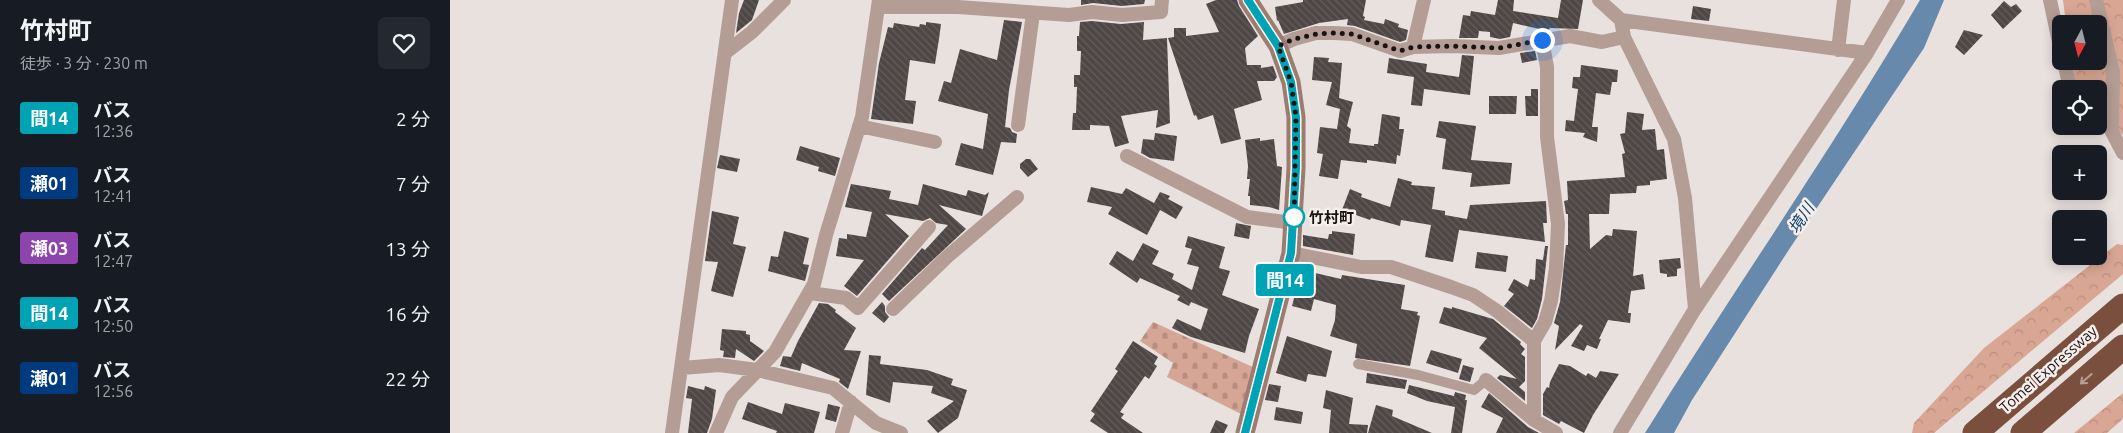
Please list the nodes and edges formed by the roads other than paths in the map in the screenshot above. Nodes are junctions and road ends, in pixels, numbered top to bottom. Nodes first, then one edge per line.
1 (732, 0) edge
2 (784, 0) edge
3 (1162, 0) edge
4 (1248, 0) edge
5 (1424, 0) edge
6 (1599, 0) edge
7 (1844, 0) edge
8 (1898, 0) edge
9 (2050, 0) edge
10 (2096, 0) edge
11 (879, 4) edge
12 (1033, 13) junction
13 (2053, 15) edge
14 (1621, 20) junction
15 (1624, 37) junction
16 (1542, 40) junction
17 (1278, 46) junction
18 (1413, 47) junction
19 (1838, 50) junction
20 (1867, 53) junction
21 (725, 54) junction
22 (1018, 125) dead end
23 (859, 126) junction
24 (2107, 130) edge
25 (2112, 132) junction
26 (935, 142) dead end
27 (2123, 153) edge
28 (1127, 156) dead end
29 (1017, 197) dead end
30 (1294, 223) junction
31 (929, 227) dead end
32 (1291, 253) junction
33 (810, 293) junction
34 (2123, 306) edge
35 (893, 309) dead end
36 (1695, 309) junction
37 (1534, 341) junction
38 (2123, 347) edge
39 (1358, 364) dead end
40 (682, 368) junction
41 (757, 370) junction
42 (1486, 380) joint
43 (851, 402) junction
44 (1534, 420) junction
45 (672, 433) edge
46 (716, 433) edge
47 (842, 433) edge
48 (901, 433) edge
49 (1245, 433) edge
50 (1556, 433) edge
51 (1620, 433) edge
52 (1975, 433) edge
53 (2023, 433) edge

1 - 21 street
2 - 21 street
3 - 12 street
4 - 17 main road
5 - 18 street
6 - 14 street
7 - 19 street
8 - 20 street
9 - 13 street
10 - 25 street
11 - 12 street
11 - 23 street
12 - 22 street
14 - 15 street
14 - 19 street
15 - 16 street
15 - 36 street
16 - 18 street
16 - 37 street
17 - 18 street
17 - 30 main road
19 - 20 street
20 - 36 street
21 - 40 street
23 - 26 street
23 - 33 street
24 - 25 street
25 - 27 street
28 - 30 street
29 - 35 street
30 - 32 main road
31 - 33 street
32 - 37 street
32 - 49 main road
33 - 41 street
34 - 52 highway, Tomei Expressway
36 - 51 street
37 - 44 street
38 -> 53 highway
39 - 42 street
40 - 41 street
40 - 45 street
41 - 43 street
41 - 46 street
42 - 44 street
43 - 47 street
43 - 48 street
44 - 50 street

